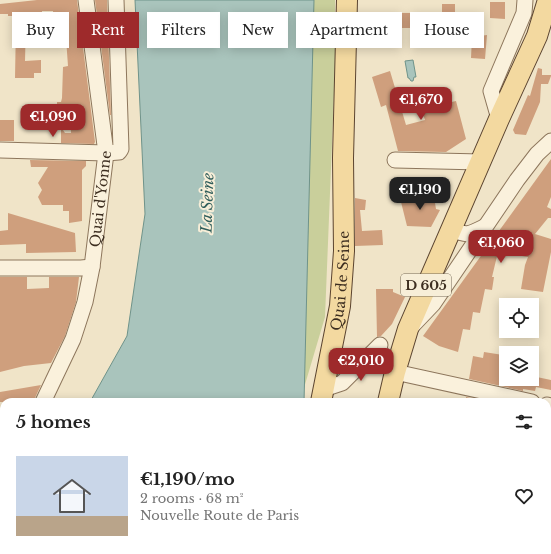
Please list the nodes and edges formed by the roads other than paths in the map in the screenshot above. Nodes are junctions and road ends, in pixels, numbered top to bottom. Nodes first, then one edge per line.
1 (86, 0) edge
2 (116, 0) edge
3 (347, 0) edge
4 (525, 0) edge
5 (548, 0) edge
6 (499, 119) junction
7 (551, 141) edge
8 (0, 150) edge
9 (106, 153) junction
10 (395, 160) dead end
11 (480, 162) junction
12 (484, 227) junction
13 (448, 235) junction
14 (470, 250) junction
15 (92, 267) junction
16 (0, 268) edge
17 (408, 330) junction
18 (380, 345) dead end
19 (395, 372) junction
20 (323, 395) edge
21 (45, 398) edge
22 (389, 398) edge
23 (514, 398) edge

1 - 9 street
2 - 9 street, Quai d'Yonne
3 - 20 main road, Quai de Seine
4 - 6 street
5 - 6 main road, D 605
6 - 11 main road, D 605
7 - 12 street
8 - 9 street
9 - 15 street, Quai d'Yonne
10 - 11 street
11 - 13 main road, D 605
12 - 13 street
12 - 14 street
13 - 14 street
13 - 17 main road, D 605
14 - 17 street
15 - 16 street
15 - 21 street, Quai d'Yonne
17 - 19 main road, D 605
18 - 20 street
19 - 22 main road, D 605
19 - 23 street

